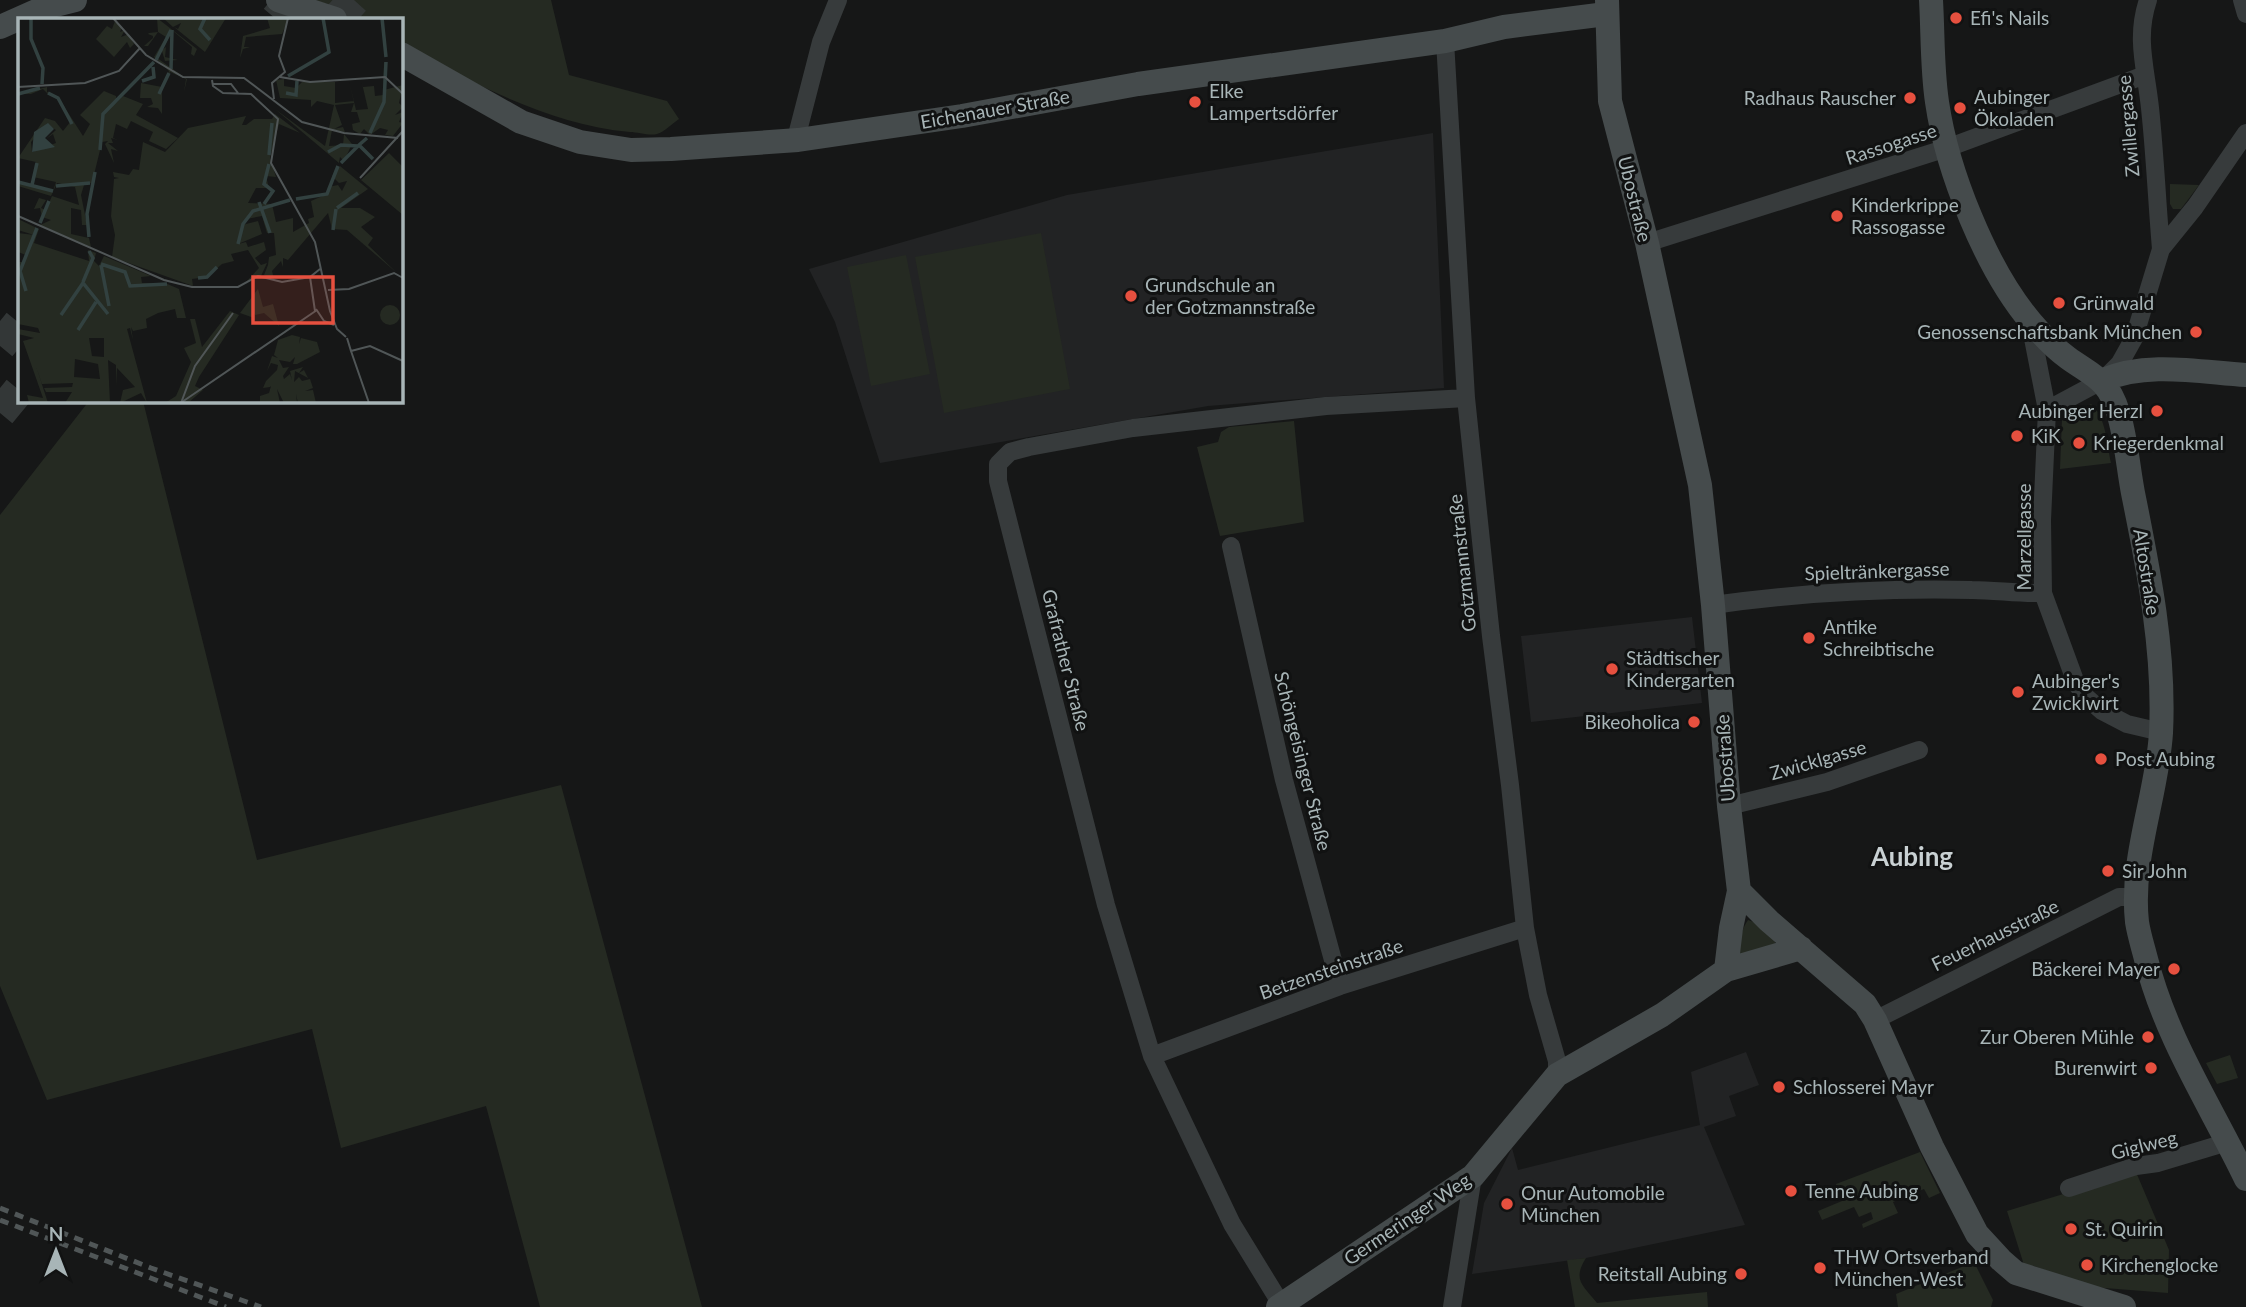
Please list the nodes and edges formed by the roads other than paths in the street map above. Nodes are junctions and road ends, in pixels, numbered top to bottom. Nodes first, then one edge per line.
1 (75, 0) edge
2 (278, 0) edge
3 (838, 0) edge
4 (1931, 0) edge
5 (2148, 0) edge
6 (2242, 0) edge
7 (1607, 7) edge
8 (2246, 14) edge
9 (20, 18) edge
10 (332, 18) edge
11 (18, 19) edge
12 (0, 27) edge
13 (1445, 41) junction
14 (402, 55) edge
15 (2145, 75) junction
16 (2246, 133) edge
17 (798, 140) junction
18 (1947, 148) junction
19 (1647, 243) junction
20 (2161, 249) junction
21 (2029, 320) junction
22 (2246, 376) edge
23 (2103, 380) junction
24 (1466, 398) junction
25 (2047, 410) junction
26 (1231, 546) dead end
27 (2043, 593) junction
28 (1713, 605) junction
29 (2161, 732) junction
30 (1919, 750) dead end
31 (1729, 807) junction
32 (1740, 891) junction
33 (2136, 897) junction
34 (1525, 928) junction
35 (1801, 948) junction
36 (1726, 970) junction
37 (1340, 986) junction
38 (1875, 1020) junction
39 (1152, 1056) junction
40 (1557, 1075) junction
41 (2228, 1142) junction
42 (1473, 1176) junction
43 (2246, 1179) edge
44 (2069, 1188) dead end
45 (1279, 1305) edge
46 (1452, 1307) edge
47 (2124, 1307) edge

1 - 9 street
2 - 10 street
3 - 17 street
4 - 18 street
5 - 15 street, Zwillergasse
6 - 8 street
7 - 13 street, Eichenauer Straße
7 - 19 street, Ubostraße
11 - 12 street
13 - 17 street, Eichenauer Straße
13 - 24 street, Gotzmannstraße
14 - 17 street, Eichenauer Straße
15 - 18 street, Rassogasse
15 - 20 street, Zwillergasse
16 - 20 street
18 - 19 street, Rassogasse
18 - 21 street
19 - 28 street, Ubostraße
20 - 23 street
21 - 23 street
21 - 25 street, Marzellgasse
22 - 23 street
23 - 25 street
23 - 29 street, Altostraße
24 - 34 street, Gotzmannstraße
24 - 39 street, Grafrather Straße
25 - 27 street, Marzellgasse
26 - 37 street, Schöngeisinger Straße
27 - 28 street, Spieltränkergasse
27 - 29 street, Marzellgasse
28 - 31 street, Ubostraße
29 - 33 street, Altostraße
30 - 31 street, Zwicklgasse
31 - 32 street, Ubostraße
32 - 35 street
32 - 36 street
33 - 38 street, Feuerhausstraße
33 - 41 street, Altostraße
34 - 37 street, Betzensteinstraße
34 - 40 street, Gotzmannstraße
35 - 36 street, Germeringer Weg
35 - 38 street
36 - 40 street, Germeringer Weg
37 - 39 street, Betzensteinstraße
38 - 47 street
39 - 45 street, Grafrather Straße
40 - 42 street, Germeringer Weg
41 - 43 street, Altostraße
41 - 44 street, Giglweg
42 - 45 street, Germeringer Weg
42 - 46 street

